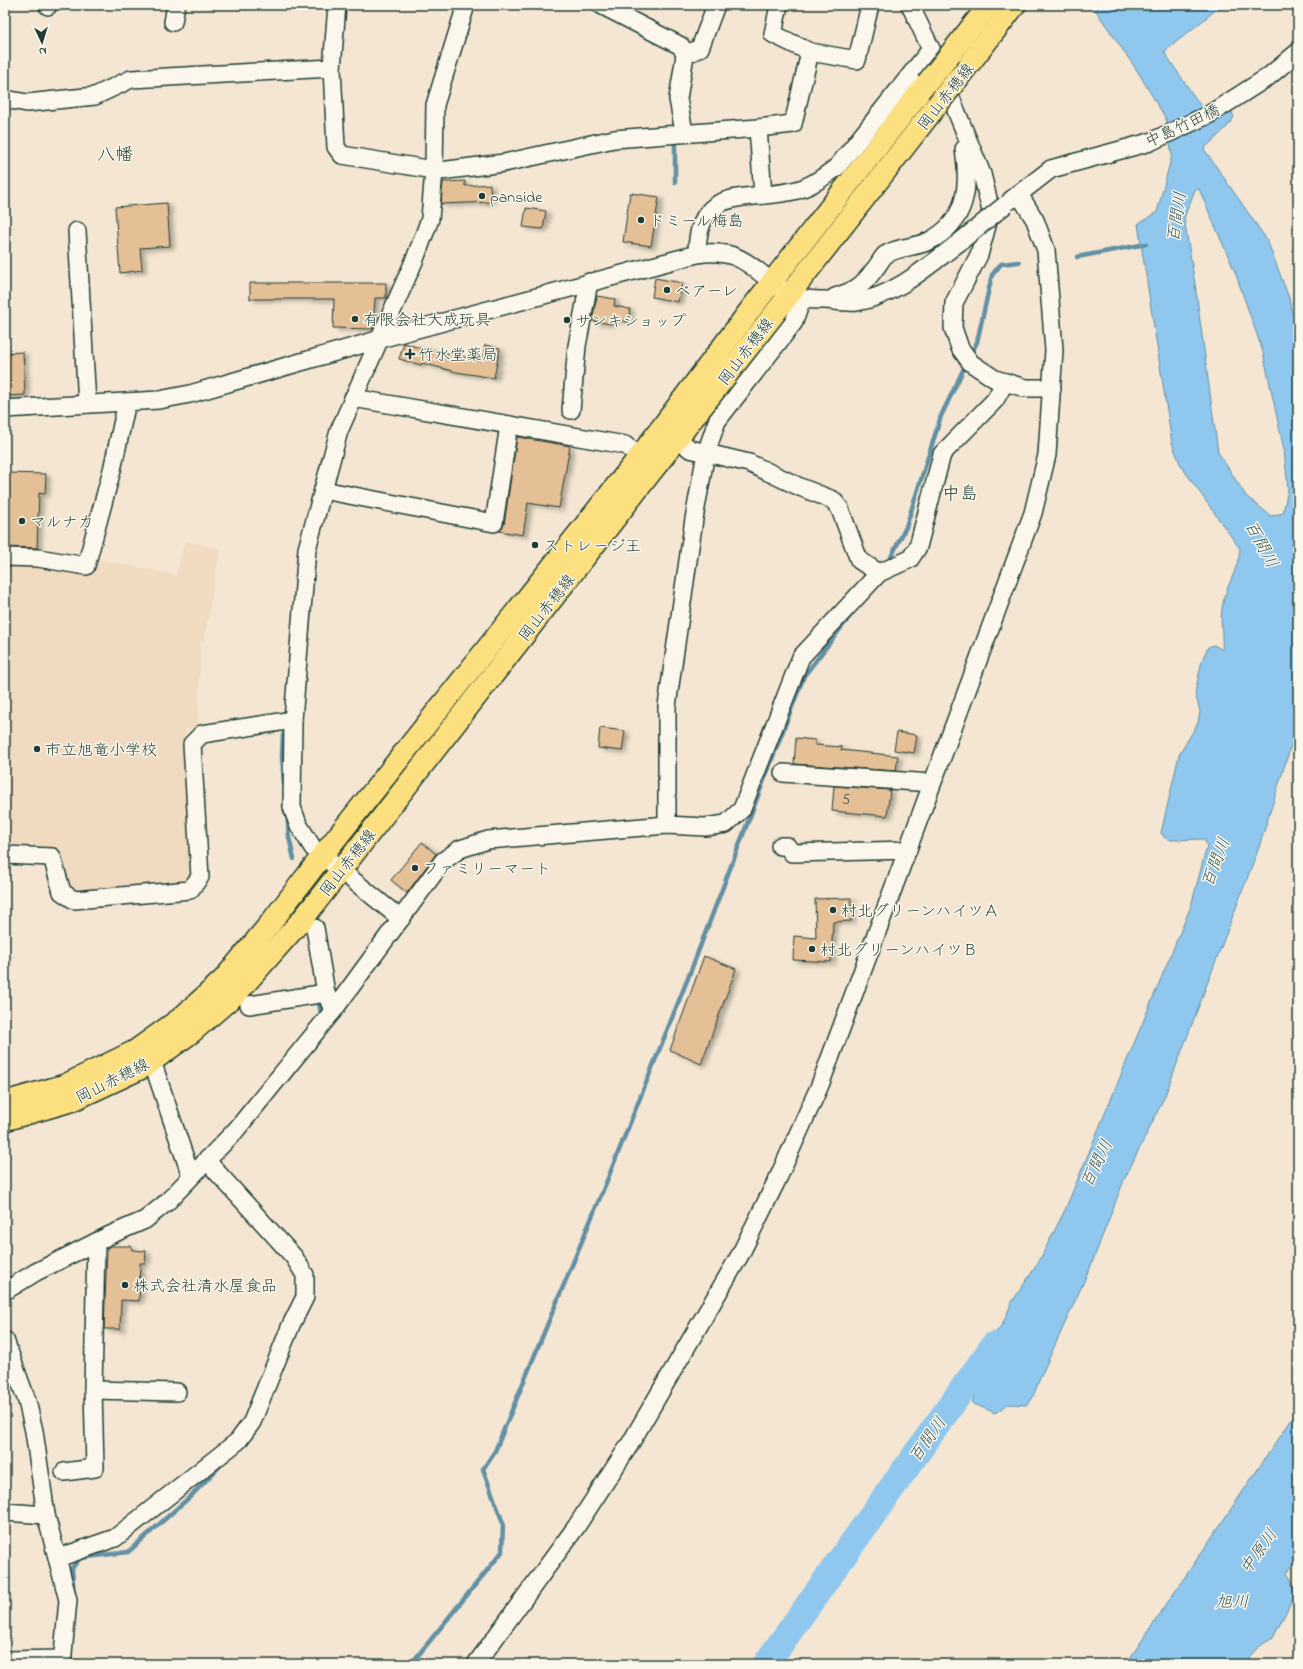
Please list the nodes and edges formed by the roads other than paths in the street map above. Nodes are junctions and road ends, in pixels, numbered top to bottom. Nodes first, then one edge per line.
1 (176, 5) edge
2 (337, 5) edge
3 (466, 5) edge
4 (601, 5) edge
5 (716, 5) edge
6 (779, 5) edge
7 (870, 5) edge
8 (910, 5) edge
9 (1015, 5) edge
10 (987, 7) edge
11 (173, 22) dead end
12 (931, 49) junction
13 (810, 52) junction
14 (1298, 52) edge
15 (685, 55) junction
16 (332, 68) junction
17 (5, 99) edge
18 (960, 122) junction
19 (758, 128) junction
20 (684, 132) junction
21 (434, 170) junction
22 (1019, 194) junction
23 (763, 195) junction
24 (77, 232) dead end
25 (697, 254) junction
26 (589, 282) junction
27 (788, 292) junction
28 (823, 300) junction
29 (381, 339) junction
30 (1000, 381) junction
31 (1052, 388) junction
32 (354, 398) junction
33 (127, 402) junction
34 (87, 404) junction
35 (5, 408) edge
36 (571, 410) dead end
37 (509, 425) junction
38 (678, 439) junction
39 (706, 453) junction
40 (640, 456) junction
41 (323, 490) junction
42 (5, 556) edge
43 (879, 573) junction
44 (293, 720) junction
45 (783, 773) dead end
46 (932, 784) junction
47 (667, 825) junction
48 (780, 846) dead end
49 (908, 850) junction
50 (5, 855) edge
51 (322, 856) junction
52 (340, 871) junction
53 (401, 919) junction
54 (315, 928) dead end
55 (321, 994) junction
56 (249, 1005) dead end
57 (328, 1018) junction
58 (152, 1061) junction
59 (5, 1102) edge
60 (5, 1120) edge
61 (206, 1160) junction
62 (191, 1176) junction
63 (96, 1242) junction
64 (5, 1290) edge
65 (5, 1340) edge
66 (93, 1390) junction
67 (177, 1392) dead end
68 (64, 1472) dead end
69 (5, 1512) edge
70 (46, 1515) junction
71 (58, 1558) junction
72 (5, 1660) edge
73 (62, 1662) edge
74 (476, 1664) edge

1 - 11 street
2 - 16 street
3 - 21 street
4 - 15 street
5 - 15 street
6 - 13 street
7 - 13 street
8 - 12 street
9 - 27 main road, 岡山赤穂線, bridge
10 - 27 main road, 岡山赤穂線, bridge
12 - 18 street
12 - 23 street
13 - 19 street
14 - 22 street, 中島竹田橋
15 - 20 street
16 - 17 street
16 - 21 street
18 - 28 street
18 - 30 street
19 - 20 street
19 - 23 street
20 - 21 street
21 - 29 street
22 - 28 street, bridge
22 - 31 street
23 - 25 street
24 - 34 street
25 - 26 street
25 - 27 street
26 - 29 street
26 - 36 street
27 - 28 street
27 - 38 main road, 岡山赤穂線
27 - 39 street
27 - 40 main road, 岡山赤穂線
29 - 32 street
29 - 33 street
30 - 31 street
30 - 43 street
31 - 46 street
32 - 37 street
32 - 41 street
33 - 34 street
33 - 42 street
34 - 35 street
37 - 40 street
37 - 41 street
38 - 39 street
38 - 52 main road, 岡山赤穂線
39 - 43 street
39 - 47 street
40 - 51 main road, 岡山赤穂線
41 - 44 street
43 - 47 street
44 - 50 street
44 - 51 street
45 - 46 street
46 - 49 street
47 - 53 street
48 - 49 street
49 - 74 street
51 - 52 street
51 - 59 main road, 岡山赤穂線
52 - 53 street
52 - 58 main road, 岡山赤穂線
53 - 57 street
54 - 55 street
55 - 56 street
55 - 57 street
57 - 61 street
58 - 60 main road, 岡山赤穂線
58 - 62 street
61 - 62 street
61 - 71 street
62 - 63 street
63 - 64 street
63 - 66 street
65 - 70 street
66 - 67 street
66 - 68 street
69 - 70 street
70 - 71 street
71 - 73 street
72 - 73 street

